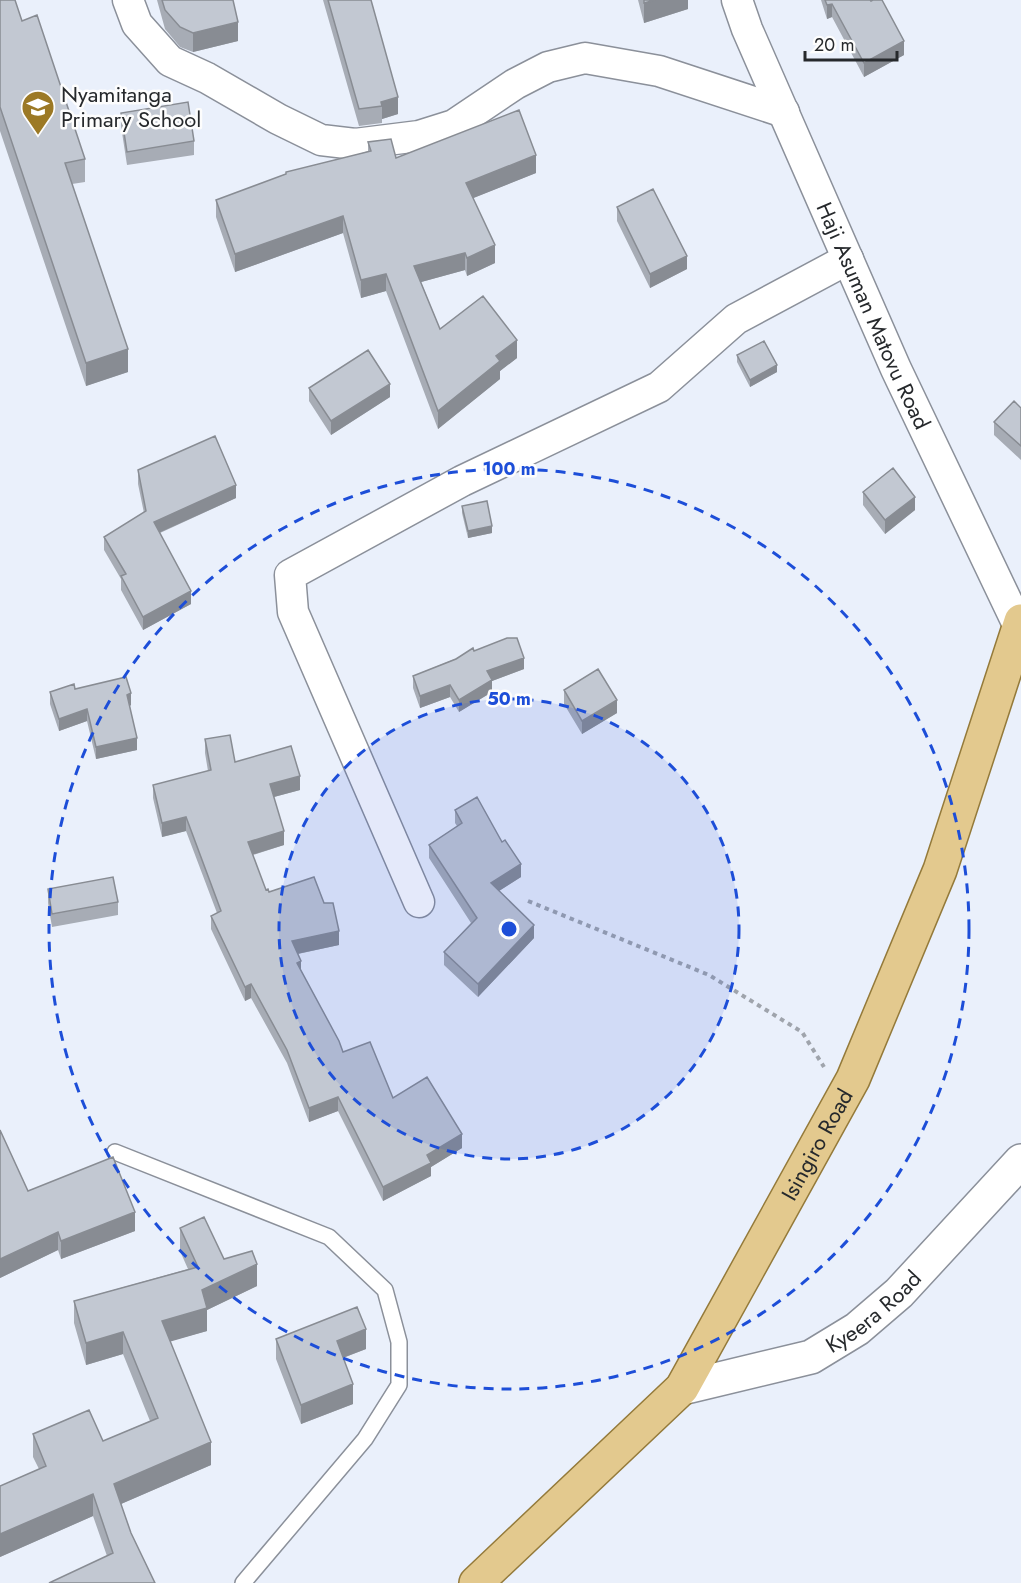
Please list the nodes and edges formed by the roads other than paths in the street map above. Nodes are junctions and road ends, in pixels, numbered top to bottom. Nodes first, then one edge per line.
1 (128, 0) edge
2 (736, 0) edge
3 (784, 112) junction
4 (848, 259) junction
5 (1021, 626) edge
6 (419, 902) dead end
7 (115, 1152) dead end
8 (1021, 1161) edge
9 (682, 1388) junction
10 (243, 1583) edge
11 (476, 1583) edge

1 - 3 street
2 - 3 street, Haji Asuman Matovu Road
3 - 4 street, Haji Asuman Matovu Road
4 - 5 street, Haji Asuman Matovu Road
4 - 6 street
5 - 9 main road, Isingiro Road
7 - 10 lane
8 - 9 main road, Kyeera Road
9 - 11 main road, Isingiro Road

